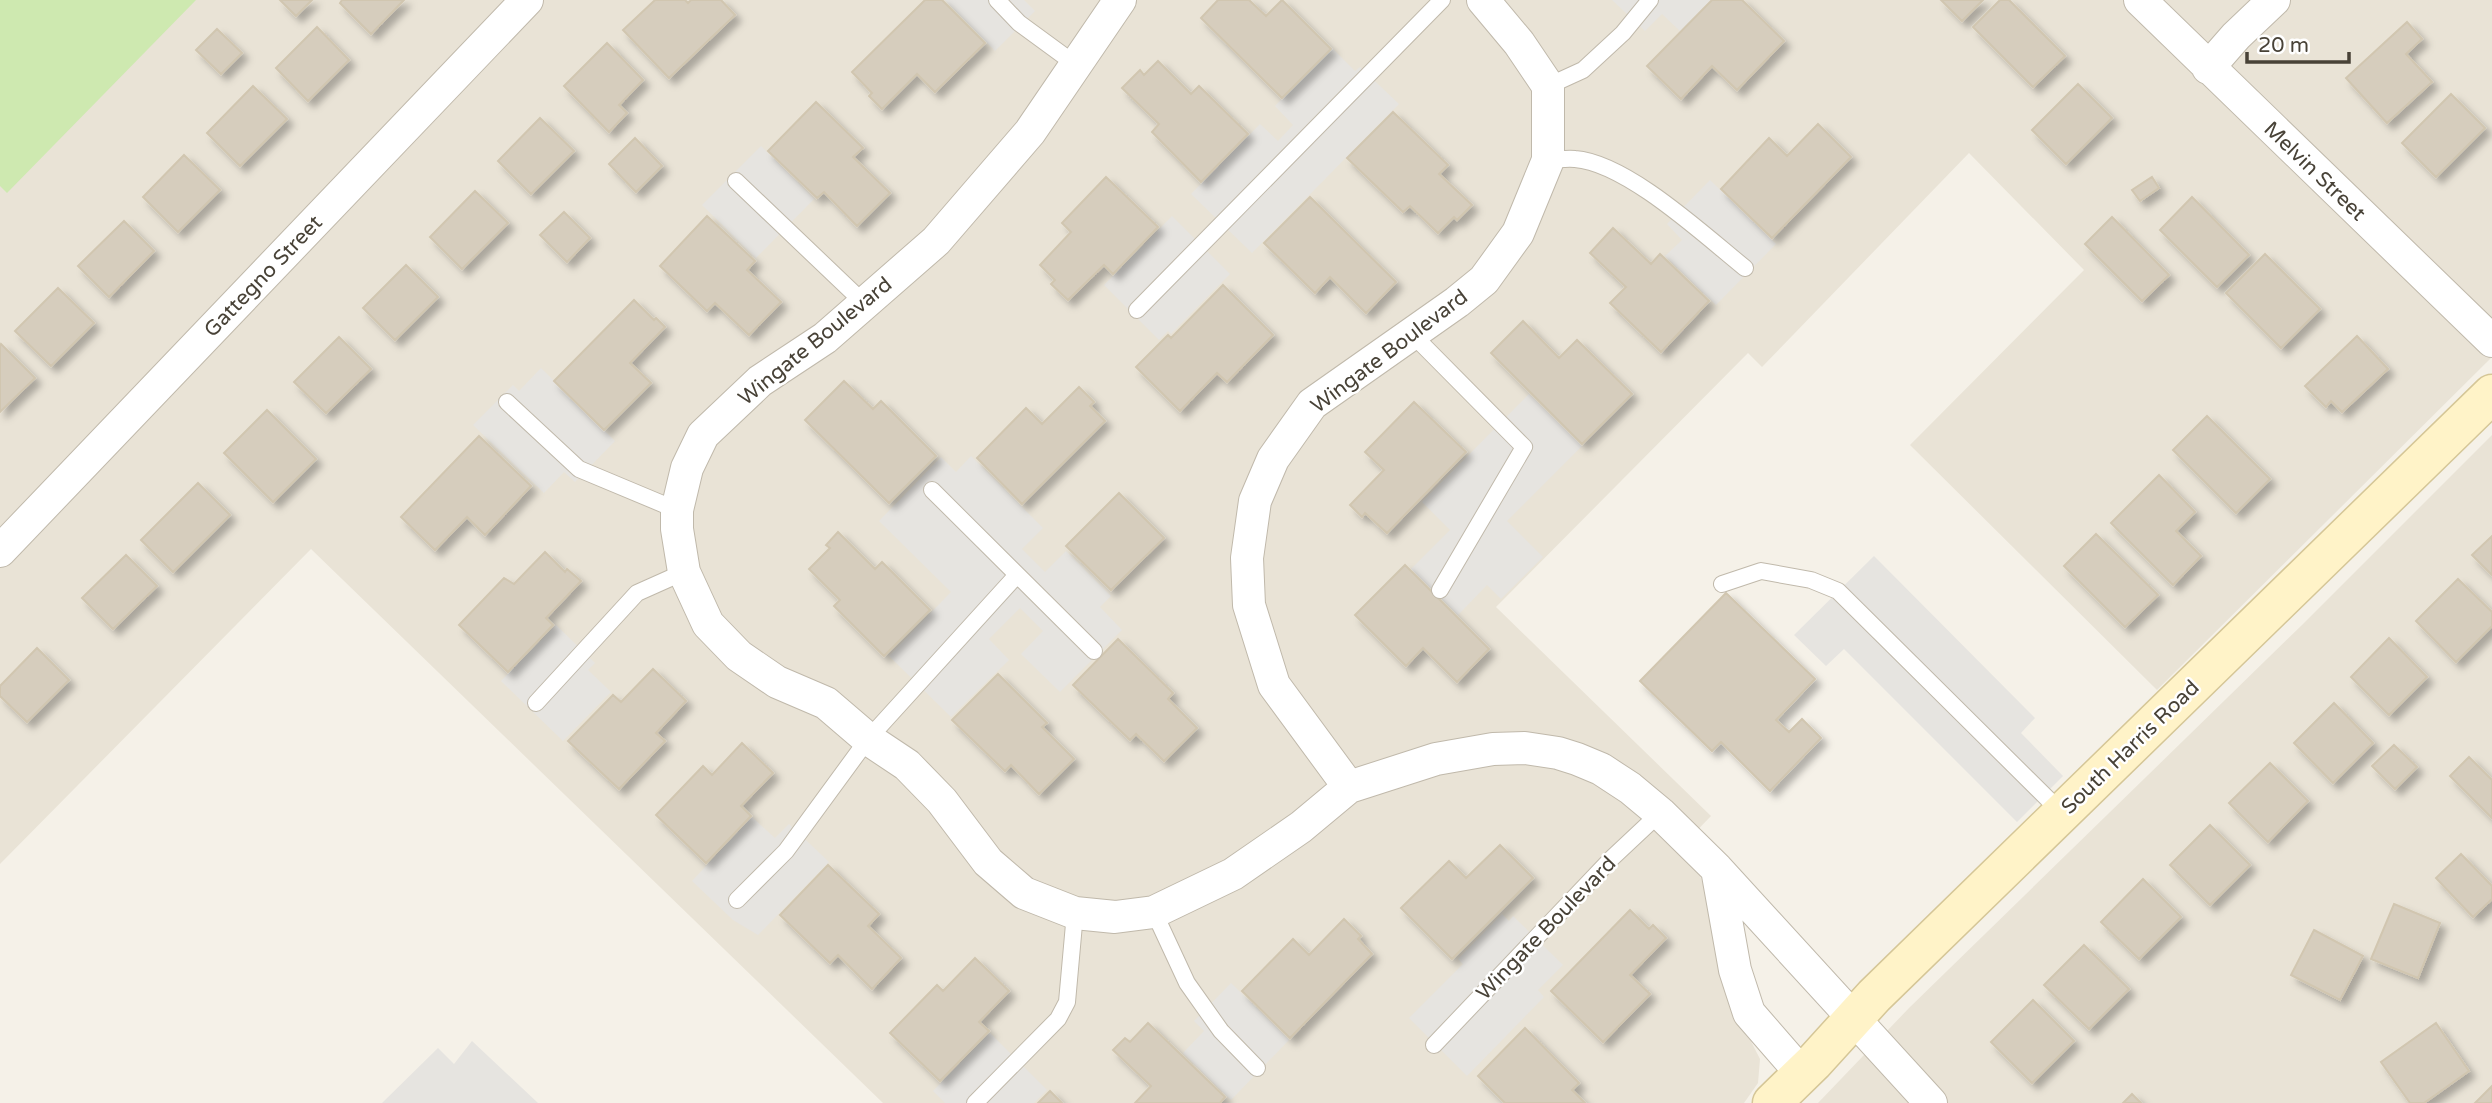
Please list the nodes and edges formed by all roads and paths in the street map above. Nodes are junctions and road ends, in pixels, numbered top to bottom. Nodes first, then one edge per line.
1 (527, 0) edge
2 (997, 0) edge
3 (1120, 0) edge
4 (1442, 0) edge
5 (1483, 0) edge
6 (1650, 0) edge
7 (2140, 0) edge
8 (2274, 0) edge
9 (1075, 65) junction
10 (2208, 68) junction
11 (1548, 86) junction
12 (1548, 160) junction
13 (736, 181) dead end
14 (1745, 268) dead end
15 (865, 304) junction
16 (1137, 310) dead end
17 (1412, 334) junction
18 (2492, 341) edge
19 (2492, 394) edge
20 (507, 402) dead end
21 (932, 490) dead end
22 (677, 509) junction
23 (1, 549) edge
24 (684, 572) junction
25 (1017, 575) junction
26 (1722, 584) dead end
27 (1440, 590) dead end
28 (1094, 650) dead end
29 (536, 703) dead end
30 (868, 739) junction
31 (1349, 788) junction
32 (1660, 813) junction
33 (2062, 813) junction
34 (1717, 869) junction
35 (737, 900) dead end
36 (1154, 912) junction
37 (1075, 913) junction
38 (1853, 1020) junction
39 (1434, 1045) dead end
40 (1257, 1068) dead end
41 (1802, 1074) junction
42 (975, 1103) edge
43 (1772, 1103) edge
44 (1931, 1103) edge

1 - 23 street, Gattegno Street
2 - 9 lane
3 - 9 street, Wingate Boulevard
4 - 16 lane
5 - 11 street
6 - 11 lane
7 - 10 street, Melvin Street
8 - 10 street
9 - 15 street, Wingate Boulevard
10 - 18 street, Melvin Street
11 - 12 street, Wingate Boulevard
12 - 14 lane
12 - 17 street, Wingate Boulevard
13 - 15 lane
15 - 22 street, Wingate Boulevard
17 - 27 lane
17 - 31 street, Wingate Boulevard
19 - 33 main road, South Harris Road
20 - 22 lane
21 - 25 lane
22 - 24 street, Wingate Boulevard
24 - 29 lane
24 - 30 street, Wingate Boulevard
25 - 28 lane
25 - 30 lane
26 - 33 lane
30 - 35 lane
30 - 37 street, Wingate Boulevard
31 - 32 street, Wingate Boulevard
31 - 36 street, Wingate Boulevard
32 - 34 street, Wingate Boulevard
32 - 39 lane, Wingate Boulevard
33 - 38 main road, South Harris Road
34 - 38 street, Wingate Boulevard
34 - 41 street
36 - 37 street, Wingate Boulevard
36 - 40 lane
37 - 42 lane
38 - 41 main road, South Harris Road
38 - 44 street, Wingate Boulevard
41 - 43 main road, South Harris Road

